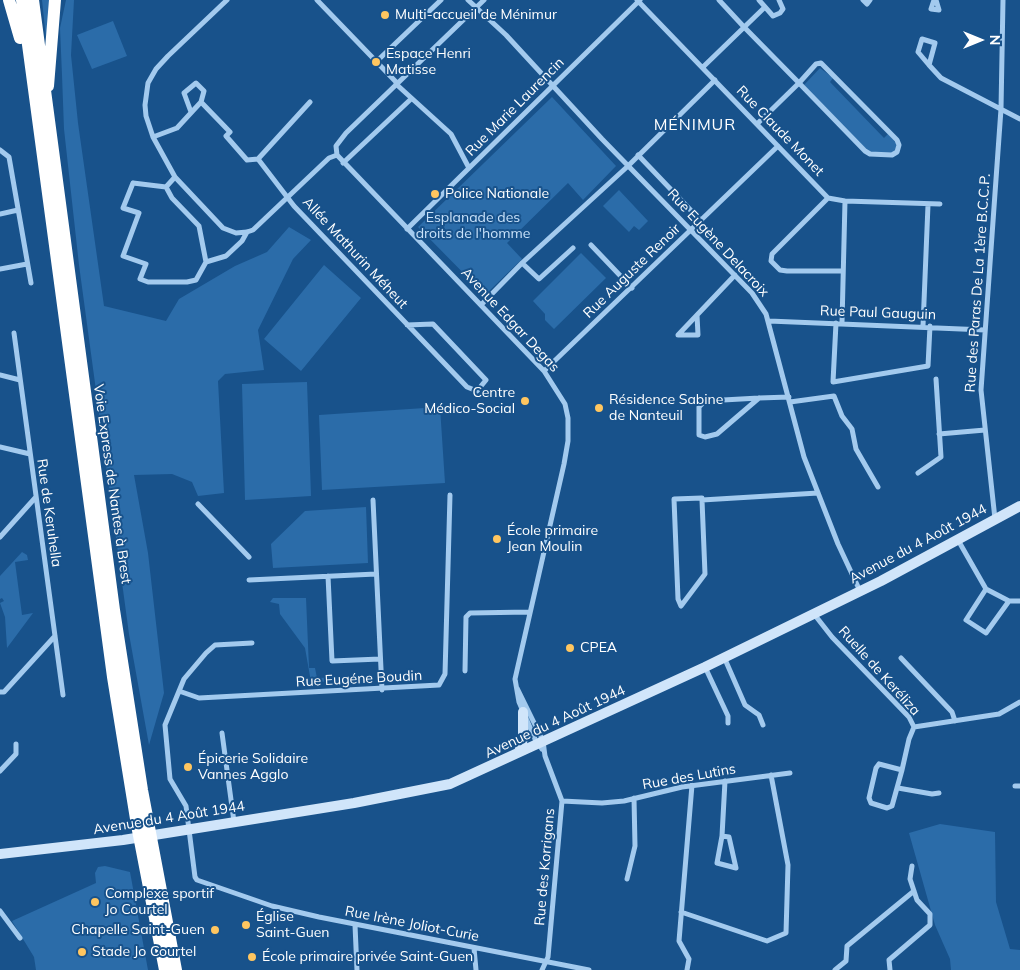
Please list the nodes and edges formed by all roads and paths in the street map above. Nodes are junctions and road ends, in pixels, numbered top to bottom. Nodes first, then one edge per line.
1 (9, 0) edge
2 (22, 0) edge
3 (33, 0) edge
4 (55, 0) edge
5 (228, 0) edge
6 (317, 0) edge
7 (441, 0) edge
8 (468, 0) edge
9 (484, 0) edge
10 (638, 0) edge
11 (719, 0) edge
12 (759, 0) edge
13 (779, 0) edge
14 (863, 0) edge
15 (870, 0) edge
16 (1004, 0) edge
17 (476, 8) junction
18 (764, 8) junction
19 (744, 27) junction
20 (376, 62) junction
21 (929, 65) junction
22 (703, 67) junction
23 (714, 80) junction
24 (799, 83) junction
25 (397, 84) junction
26 (553, 85) junction
27 (411, 99) junction
28 (41, 100) junction
29 (201, 102) junction
30 (310, 102) dead end
31 (1001, 109) junction
32 (191, 112) junction
33 (1020, 119) edge
34 (758, 123) junction
35 (153, 137) junction
36 (778, 146) junction
37 (0, 150) edge
38 (337, 155) junction
39 (638, 155) junction
40 (258, 158) junction
41 (343, 163) junction
42 (628, 166) junction
43 (469, 168) junction
44 (175, 176) junction
45 (166, 187) junction
46 (287, 196) junction
47 (828, 198) junction
48 (846, 201) junction
49 (928, 204) junction
50 (940, 204) dead end
51 (18, 210) junction
52 (0, 214) edge
53 (701, 221) junction
54 (408, 229) junction
55 (692, 230) junction
56 (246, 232) junction
57 (591, 245) dead end
58 (573, 248) dead end
59 (206, 262) junction
60 (522, 263) junction
61 (28, 264) junction
62 (0, 270) edge
63 (843, 271) junction
64 (735, 276) junction
65 (31, 283) dead end
66 (632, 288) junction
67 (481, 305) junction
68 (697, 315) junction
69 (769, 321) junction
70 (836, 323) junction
71 (842, 323) junction
72 (407, 324) junction
73 (923, 326) junction
74 (930, 326) junction
75 (985, 330) junction
76 (14, 333) dead end
77 (544, 371) junction
78 (0, 375) edge
79 (936, 379) dead end
80 (20, 380) junction
81 (759, 398) junction
82 (789, 400) junction
83 (985, 430) junction
84 (939, 434) junction
85 (0, 447) edge
86 (30, 454) junction
87 (918, 473) dead end
88 (878, 487) dead end
89 (818, 493) junction
90 (450, 496) dead end
91 (35, 498) junction
92 (373, 500) dead end
93 (702, 500) junction
94 (198, 504) dead end
95 (1020, 506) edge
96 (995, 519) junction
97 (0, 537) edge
98 (958, 540) junction
99 (249, 557) dead end
100 (376, 574) junction
101 (328, 576) junction
102 (249, 580) dead end
103 (986, 589) junction
104 (860, 591) junction
105 (1009, 601) junction
106 (1020, 601) edge
107 (529, 612) junction
108 (814, 614) junction
109 (55, 636) junction
110 (252, 643) dead end
111 (724, 657) junction
112 (901, 658) dead end
113 (380, 659) junction
114 (705, 667) junction
115 (464, 671) dead end
116 (515, 686) junction
117 (382, 690) junction
118 (179, 691) junction
119 (0, 692) edge
120 (64, 695) dead end
121 (1020, 702) edge
122 (522, 712) junction
123 (955, 721) junction
124 (728, 723) dead end
125 (763, 725) dead end
126 (914, 727) junction
127 (222, 733) dead end
128 (16, 744) dead end
129 (541, 744) junction
130 (519, 752) junction
131 (0, 770) edge
132 (902, 770) junction
133 (790, 773) dead end
134 (771, 775) junction
135 (725, 781) junction
136 (692, 785) junction
137 (898, 788) junction
138 (939, 792) dead end
139 (634, 798) junction
140 (562, 801) junction
141 (234, 822) junction
142 (190, 829) junction
143 (722, 836) junction
144 (0, 854) edge
145 (912, 866) dead end
146 (627, 879) dead end
147 (914, 892) junction
148 (0, 911) edge
149 (681, 912) junction
150 (355, 925) junction
151 (20, 938) dead end
152 (474, 948) junction
153 (547, 961) junction
154 (579, 969) edge
155 (165, 970) edge
156 (176, 970) edge
157 (357, 970) edge
158 (476, 970) edge
159 (542, 970) edge
160 (588, 970) edge
161 (687, 970) edge
162 (836, 970) edge
163 (890, 970) edge

1 - 28 highway
2 - 28 highway, Voie Express de Nantes à Brest
3 - 28 highway, Voie Express de Nantes à Brest
4 - 28 highway
5 - 35 street
6 - 20 street
7 - 20 street
8 - 17 street, Rue Eugène Delacroix
9 - 17 street
10 - 22 street, Rue Claude Monet
10 - 26 street, Rue Marie Laurencin
11 - 19 street
12 - 18 street
13 - 18 street
14 - 15 street
16 - 31 street, Rue des Paras De La 1ère B.C.C.P.
17 - 25 street
17 - 26 street, Rue Eugène Delacroix
18 - 19 street
19 - 22 street
19 - 24 street
20 - 25 street
21 - 21 street
21 - 31 street
22 - 23 street, Rue Claude Monet
23 - 34 street, Rue Claude Monet
23 - 39 street
24 - 24 street
24 - 34 street
25 - 27 street
25 - 38 street
26 - 42 street, Rue Eugène Delacroix
26 - 43 street, Rue Marie Laurencin
27 - 41 street
27 - 43 street
28 - 155 highway, Voie Express de Nantes à Brest
28 - 156 highway, Voie Express de Nantes à Brest
29 - 32 street
29 - 32 street
29 - 40 street
30 - 40 street
31 - 33 street
31 - 75 street, Rue des Paras De La 1ère B.C.C.P.
32 - 35 street
34 - 36 street, Rue Claude Monet
35 - 44 street
36 - 47 street, Rue Claude Monet
36 - 53 street, Rue Auguste Renoir
37 - 51 street
38 - 41 street, Avenue Edgar Degas
38 - 46 street
39 - 42 street
39 - 53 street
40 - 46 street, Allée Mathurin Méheut
41 - 54 street, Avenue Edgar Degas
42 - 55 street, Rue Eugène Delacroix
42 - 60 street
43 - 54 street, Rue Marie Laurencin
44 - 45 street
44 - 56 street
45 - 59 street
45 - 59 street
46 - 56 street
46 - 72 street, Allée Mathurin Méheut
47 - 48 street
47 - 63 street
48 - 49 street
48 - 63 street
49 - 50 street
49 - 73 street
51 - 52 street
51 - 61 street
53 - 55 street, Rue Auguste Renoir
54 - 67 street, Avenue Edgar Degas
55 - 64 street, Rue Eugène Delacroix
55 - 66 street, Rue Auguste Renoir
56 - 59 street
57 - 66 street
58 - 60 street
60 - 67 street
61 - 62 street
61 - 65 street
63 - 71 street
64 - 68 street
64 - 69 street, Rue Eugène Delacroix
66 - 77 street, Rue Auguste Renoir
67 - 77 street, Avenue Edgar Degas
68 - 68 street
69 - 70 street, Rue Paul Gauguin
69 - 82 street, Rue Eugène Delacroix
70 - 71 street, Rue Paul Gauguin
70 - 74 street
71 - 73 street, Rue Paul Gauguin
72 - 72 street, Allée Mathurin Méheut
73 - 74 street, Rue Paul Gauguin
74 - 75 street, Rue Paul Gauguin
75 - 83 street, Rue des Paras De La 1ère B.C.C.P.
76 - 80 street, Rue de Keruhella
77 - 107 street, Avenue Edgar Degas
78 - 80 street
79 - 84 street
80 - 86 street, Rue de Keruhella
81 - 81 street
81 - 82 street
82 - 88 street
82 - 89 street, Rue Eugène Delacroix
83 - 84 street
83 - 96 street, Rue des Paras De La 1ère B.C.C.P.
84 - 87 street
85 - 86 street
86 - 91 street, Rue de Keruhella
89 - 93 street
89 - 104 street, Rue Eugène Delacroix
90 - 117 street, Rue Eugéne Boudin
91 - 97 street
91 - 109 street, Rue de Keruhella
92 - 100 street
93 - 93 street
94 - 99 street
95 - 96 street, Avenue du 4 Août 1944
96 - 98 street, Avenue du 4 Août 1944
98 - 103 street
98 - 104 street, Avenue du 4 Août 1944
100 - 101 street
100 - 113 street
101 - 102 street
101 - 113 street
103 - 105 street
103 - 105 street
104 - 108 street, Avenue du 4 Août 1944
105 - 106 street
107 - 115 street
107 - 116 street, Avenue Edgar Degas
108 - 111 street, Avenue du 4 Août 1944
108 - 126 street, Ruelle de Keréliza
109 - 119 street
109 - 120 street, Rue de Keruhella
110 - 118 street
111 - 114 street, Avenue du 4 Août 1944
111 - 125 street
112 - 123 street
113 - 117 street
114 - 124 street
114 - 129 street, Avenue du 4 Août 1944
116 - 122 street, Avenue Edgar Degas
116 - 129 street
117 - 118 street, Rue Eugéne Boudin
118 - 142 street
121 - 123 street, Ruelle de Keréliza
122 - 129 street, Avenue Edgar Degas
122 - 130 street
123 - 126 street, Ruelle de Keréliza
126 - 132 street
127 - 141 street
128 - 131 street
129 - 130 street, Avenue du 4 Août 1944
129 - 140 street, Rue des Korrigans
130 - 141 street, Avenue du 4 Août 1944
132 - 137 street
132 - 137 street
133 - 134 street, Rue des Lutins
134 - 135 street, Rue des Lutins
134 - 149 street
135 - 136 street, Rue des Lutins
135 - 143 street
136 - 139 street, Rue des Lutins
136 - 149 street
137 - 138 street
139 - 140 street, Rue des Lutins
139 - 146 street
140 - 153 street, Rue des Korrigans
141 - 142 street, Avenue du 4 Août 1944
142 - 144 street, Avenue du 4 Août 1944
142 - 150 street, Rue Irène Joliot-Curie
143 - 143 street
145 - 147 street
147 - 162 street
147 - 163 street
148 - 151 street
149 - 161 street
150 - 152 street, Rue Irène Joliot-Curie
150 - 157 street
152 - 153 street, Rue Irène Joliot-Curie
152 - 158 street
153 - 154 street, Rue Irène Joliot-Curie
153 - 159 street
154 - 160 street, Rue Irène Joliot-Curie

